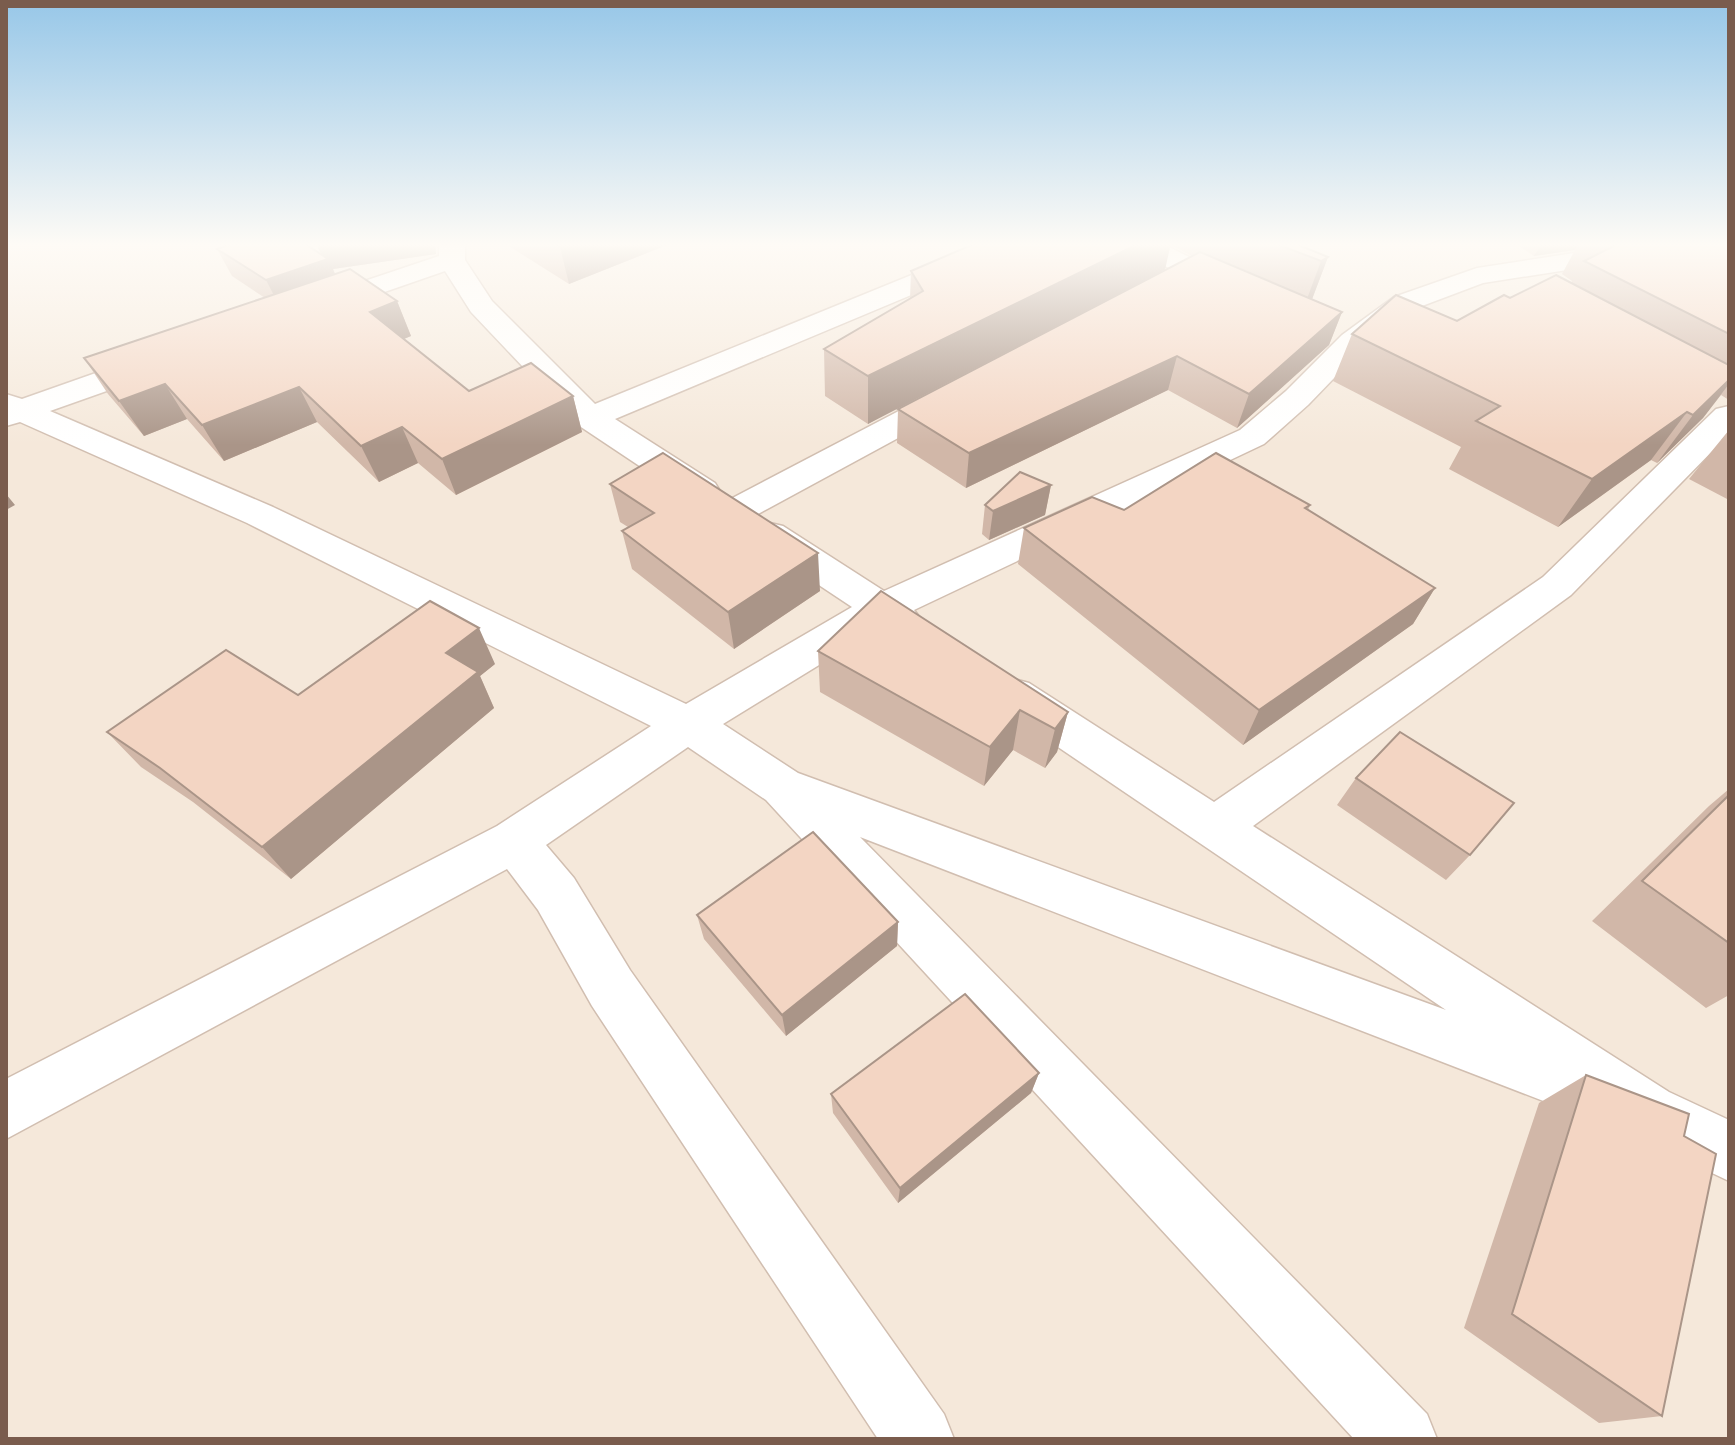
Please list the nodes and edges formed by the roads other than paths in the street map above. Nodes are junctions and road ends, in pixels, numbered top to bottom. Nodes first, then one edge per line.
1 (304, 310) edge
2 (485, 310) edge
3 (849, 310) edge
4 (1389, 310) edge
5 (288, 317) edge
6 (184, 353) edge
7 (969, 387) edge
8 (11, 410) edge
9 (1719, 411) edge
10 (590, 418) junction
11 (734, 512) junction
12 (882, 608) junction
13 (935, 643) edge
14 (975, 669) edge
15 (688, 724) junction
16 (782, 787) junction
17 (1215, 827) junction
18 (514, 841) junction
19 (6, 1110) edge
20 (1649, 1113) junction
21 (1729, 1151) edge
22 (919, 1439) edge
23 (1402, 1439) edge

1 - 5 street
2 - 10 street
3 - 10 street
4 - 12 street
6 - 8 street
7 - 11 street
8 - 15 street
9 - 17 street
10 - 11 street
11 - 12 street
12 - 13 street
12 - 15 street
14 - 17 street
15 - 16 street
15 - 18 street
16 - 20 street
16 - 23 street
17 - 20 street
18 - 19 street
18 - 22 street
20 - 21 street

